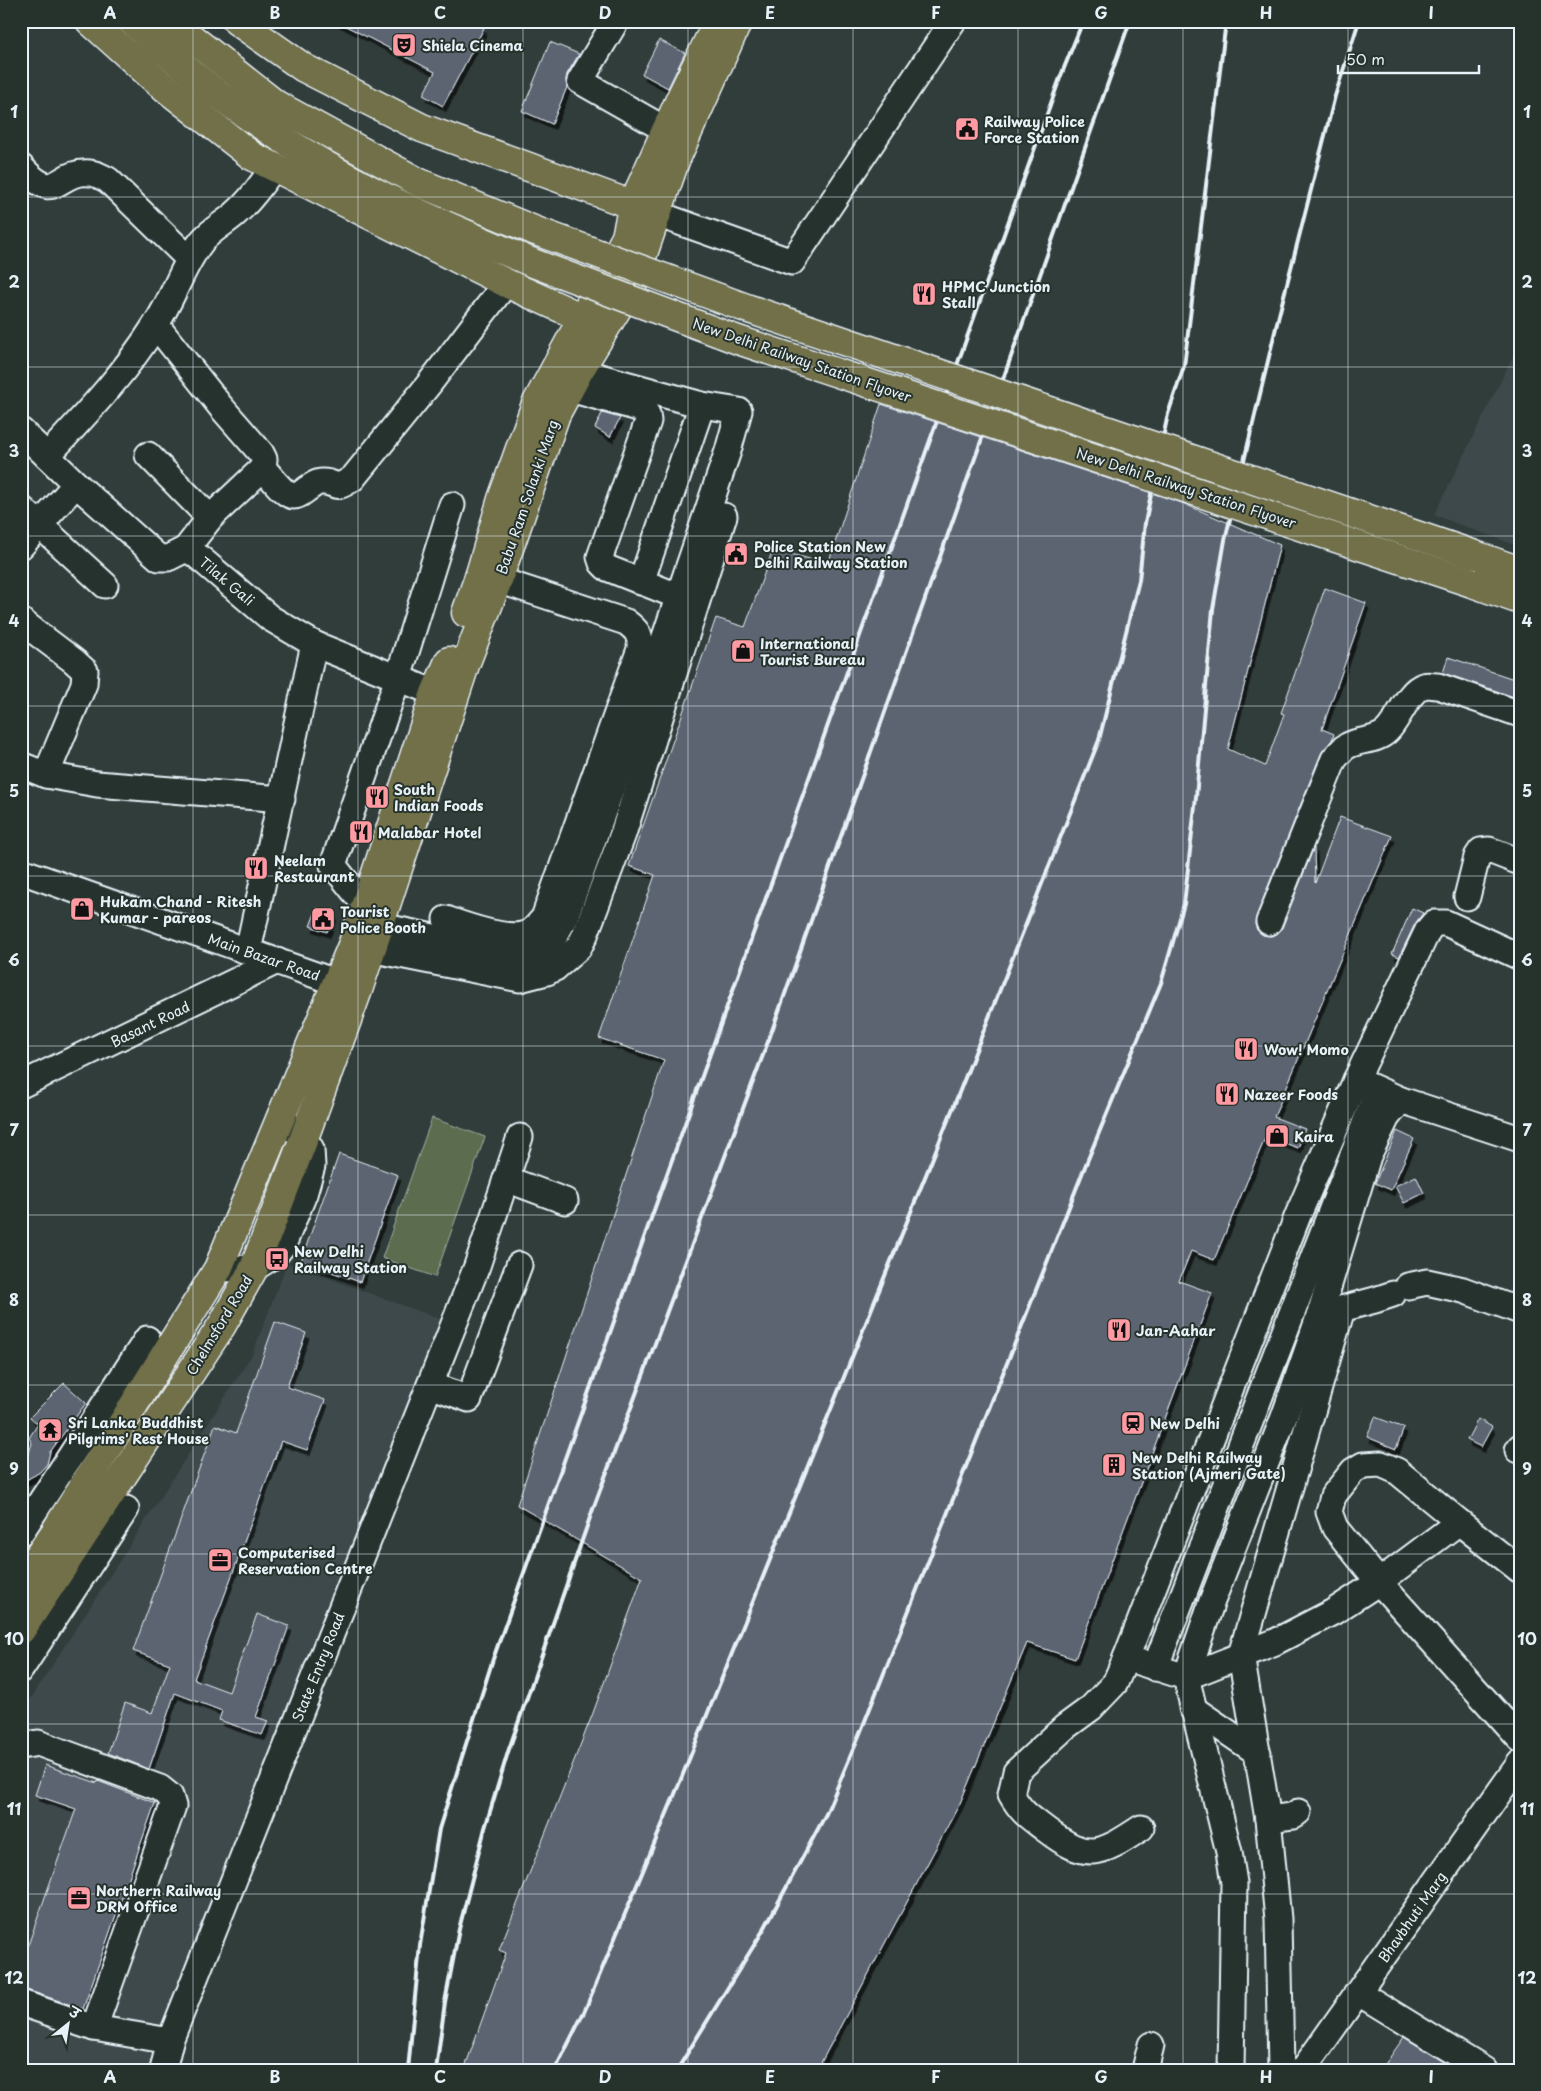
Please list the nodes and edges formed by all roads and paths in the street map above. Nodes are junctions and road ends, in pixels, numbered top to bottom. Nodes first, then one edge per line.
1 (90, 21) edge
2 (132, 21) edge
3 (170, 21) edge
4 (237, 21) edge
5 (616, 21) edge
6 (718, 21) edge
7 (738, 21) edge
8 (953, 21) edge
9 (666, 130) junction
10 (21, 167) edge
11 (274, 167) junction
12 (645, 209) junction
13 (189, 259) junction
14 (506, 283) junction
15 (156, 324) junction
16 (594, 324) junction
17 (569, 375) junction
18 (695, 403) junction
19 (21, 431) edge
20 (148, 455) dead end
21 (47, 456) junction
22 (263, 468) junction
23 (76, 484) junction
24 (452, 505) dead end
25 (21, 508) edge
26 (210, 518) junction
27 (40, 527) junction
28 (21, 546) edge
29 (186, 549) junction
30 (1520, 570) edge
31 (498, 580) junction
32 (640, 581) junction
33 (105, 585) dead end
34 (688, 600) junction
35 (1520, 600) edge
36 (21, 621) edge
37 (314, 644) junction
38 (398, 678) junction
39 (435, 693) junction
40 (1520, 714) edge
41 (21, 765) edge
42 (46, 774) junction
43 (282, 799) junction
44 (1520, 862) edge
45 (21, 871) edge
46 (1467, 896) dead end
47 (1269, 922) dead end
48 (367, 931) junction
49 (439, 940) junction
50 (248, 951) junction
51 (1520, 957) edge
52 (278, 961) junction
53 (348, 987) junction
54 (21, 1085) edge
55 (1367, 1085) junction
56 (1401, 1100) junction
57 (280, 1117) junction
58 (304, 1138) junction
59 (520, 1138) dead end
60 (1520, 1139) edge
61 (506, 1179) junction
62 (565, 1201) dead end
63 (519, 1265) dead end
64 (254, 1268) junction
65 (218, 1269) junction
66 (1331, 1311) junction
67 (1520, 1311) edge
68 (147, 1339) dead end
69 (430, 1384) junction
70 (126, 1509) dead end
71 (25, 1519) edge
72 (1459, 1522) junction
73 (55, 1532) junction
74 (1520, 1570) edge
75 (21, 1582) edge
76 (1379, 1582) junction
77 (21, 1630) edge
78 (1241, 1655) junction
79 (1126, 1658) junction
80 (1155, 1668) junction
81 (21, 1669) edge
82 (1186, 1677) junction
83 (1192, 1708) junction
84 (1520, 1738) edge
85 (21, 1746) edge
86 (1258, 1753) junction
87 (1520, 1763) edge
88 (1298, 1812) dead end
89 (1268, 1819) junction
90 (1141, 1828) dead end
91 (1359, 1993) junction
92 (21, 2003) edge
93 (94, 2028) junction
94 (170, 2041) junction
95 (1151, 2045) dead end
96 (1453, 2062) edge
97 (163, 2070) edge
98 (1145, 2070) edge
99 (1231, 2070) edge
100 (1281, 2070) edge
101 (1304, 2070) edge
102 (1484, 2070) edge

1 - 11 main road
2 - 35 main road, New Delhi Railway Station Flyover, bridge
3 - 30 main road, New Delhi Railway Station Flyover, bridge
4 - 12 main road
5 - 9 street
6 - 9 main road, Babu Ram Solanki Marg
7 - 12 main road, Babu Ram Solanki Marg
8 - 12 street
9 - 12 main road, Babu Ram Solanki Marg
10 - 13 street
11 - 13 street
11 - 14 main road
12 - 16 main road, Babu Ram Solanki Marg
13 - 15 street
14 - 16 main road
14 - 22 street
15 - 21 street
15 - 22 street
16 - 17 main road, Babu Ram Solanki Marg
17 - 18 street
17 - 31 main road, Babu Ram Solanki Marg
17 - 32 street
17 - 39 main road, Babu Ram Solanki Marg
18 - 32 street
18 - 32 street
18 - 34 street
19 - 21 street, Tilak Gali
20 - 26 street
21 - 23 street, Tilak Gali
22 - 26 street
23 - 27 street
23 - 29 street, Tilak Gali
24 - 38 street
25 - 27 street
26 - 29 street
27 - 28 street
27 - 33 street
29 - 37 street, Tilak Gali
31 - 48 main road, Babu Ram Solanki Marg
31 - 49 street
32 - 34 street
34 - 49 street
36 - 42 street
37 - 38 street, Tilak Gali
37 - 43 street
38 - 39 street, Tilak Gali
38 - 48 street
39 - 48 main road, Babu Ram Solanki Marg
40 - 47 street
41 - 42 street
42 - 43 street
43 - 50 street
44 - 46 street
45 - 50 street, Main Bazar Road
48 - 49 street
48 - 53 main road, Babu Ram Solanki Marg
50 - 52 street, Main Bazar Road
51 - 55 street
52 - 53 street, Main Bazar Road
52 - 54 street, Basant Road
53 - 57 main road
53 - 58 main road, Chelmsford Road
55 - 56 street
55 - 79 street
55 - 80 street
56 - 60 street
56 - 66 street
57 - 58 street
57 - 65 main road
58 - 64 main road, Chelmsford Road
59 - 61 street, State Entry Road
61 - 62 street
61 - 69 street, State Entry Road
63 - 69 street
64 - 65 street
64 - 77 main road, Chelmsford Road
65 - 73 main road
66 - 67 street
66 - 78 street
66 - 82 street
68 - 71 street
69 - 94 street, State Entry Road
70 - 81 street
71 - 73 street
72 - 74 street
72 - 76 street
72 - 76 street
73 - 75 main road
76 - 78 street
76 - 84 street
78 - 82 street
78 - 86 street
79 - 80 street
79 - 90 street
80 - 82 street
82 - 83 street
83 - 86 street
83 - 99 street
85 - 93 street
86 - 89 street
87 - 91 street, Bhavbhuti Marg
88 - 89 street
89 - 100 street
91 - 96 street
91 - 101 street, Bhavbhuti Marg
92 - 93 street
93 - 94 street
94 - 97 street, State Entry Road
95 - 98 street
96 - 102 street

